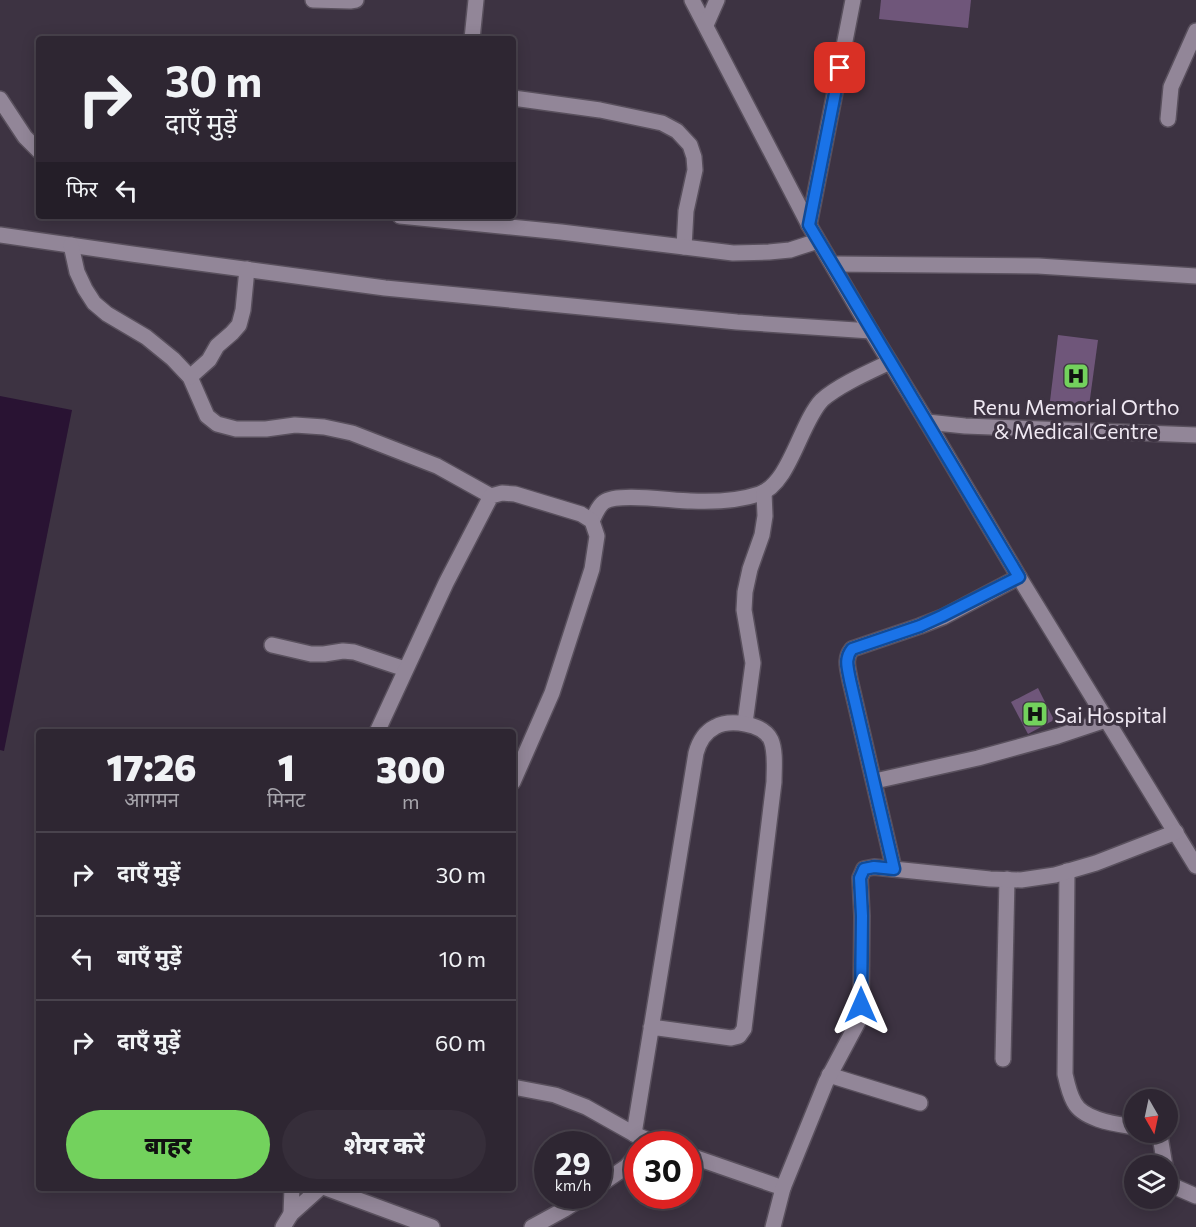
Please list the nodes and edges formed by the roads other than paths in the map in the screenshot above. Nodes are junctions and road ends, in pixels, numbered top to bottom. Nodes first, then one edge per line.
1 (313, 0) edge
2 (356, 0) edge
3 (476, 0) edge
4 (692, 0) edge
5 (717, 0) edge
6 (853, 0) edge
7 (706, 25) junction
8 (1196, 31) edge
9 (472, 36) edge
10 (516, 98) edge
11 (0, 99) edge
12 (1168, 119) dead end
13 (36, 148) edge
14 (430, 219) edge
15 (809, 225) junction
16 (0, 235) edge
17 (818, 241) junction
18 (70, 245) junction
19 (684, 247) junction
20 (832, 264) junction
21 (247, 269) junction
22 (1196, 276) edge
23 (871, 331) junction
24 (890, 362) junction
25 (190, 377) junction
26 (927, 422) junction
27 (1196, 435) edge
28 (764, 492) junction
29 (491, 496) junction
30 (592, 521) junction
31 (1019, 577) junction
32 (272, 645) dead end
33 (405, 669) junction
34 (1106, 720) junction
35 (745, 723) junction
36 (378, 729) edge
37 (516, 775) edge
38 (875, 781) junction
39 (1176, 832) junction
40 (1196, 866) edge
41 (894, 869) junction
42 (1067, 871) junction
43 (1007, 879) junction
44 (651, 1027) junction
45 (1003, 1059) dead end
46 (829, 1075) junction
47 (516, 1088) edge
48 (920, 1102) dead end
49 (1124, 1125) edge
50 (628, 1131) edge
51 (646, 1131) edge
52 (702, 1160) edge
53 (783, 1188) junction
54 (1178, 1189) edge
55 (292, 1191) edge
56 (317, 1191) edge
57 (334, 1191) edge
58 (1196, 1196) edge
59 (565, 1209) edge
60 (287, 1220) edge
61 (432, 1227) edge
62 (532, 1227) edge
63 (773, 1227) edge

1 - 2 street
3 - 9 street
4 - 7 street
5 - 7 street
6 - 15 street
7 - 15 street
8 - 12 street
10 - 19 street
11 - 13 street
14 - 19 street
15 - 17 street
16 - 18 street
17 - 19 street
17 - 20 street
18 - 21 street
18 - 25 street
20 - 22 street
20 - 23 street
21 - 23 street
21 - 25 street
23 - 24 street
24 - 26 street
24 - 28 street
25 - 29 street
26 - 27 street
26 - 31 street
28 - 30 street
28 - 35 street
29 - 30 street
29 - 33 street
30 - 37 street
31 - 34 street
31 - 38 street
32 - 33 street
33 - 36 street
34 - 38 street
34 - 39 street
35 - 44 street
35 - 44 street
38 - 41 street
39 - 40 street
39 - 42 street
41 - 43 street
41 - 46 street
42 - 43 street
42 - 49 street
43 - 45 street
44 - 51 street
46 - 48 street
46 - 53 street
47 - 50 street
52 - 53 street
53 - 63 street
54 - 58 street
55 - 60 street
56 - 60 street
57 - 61 street
59 - 62 street

